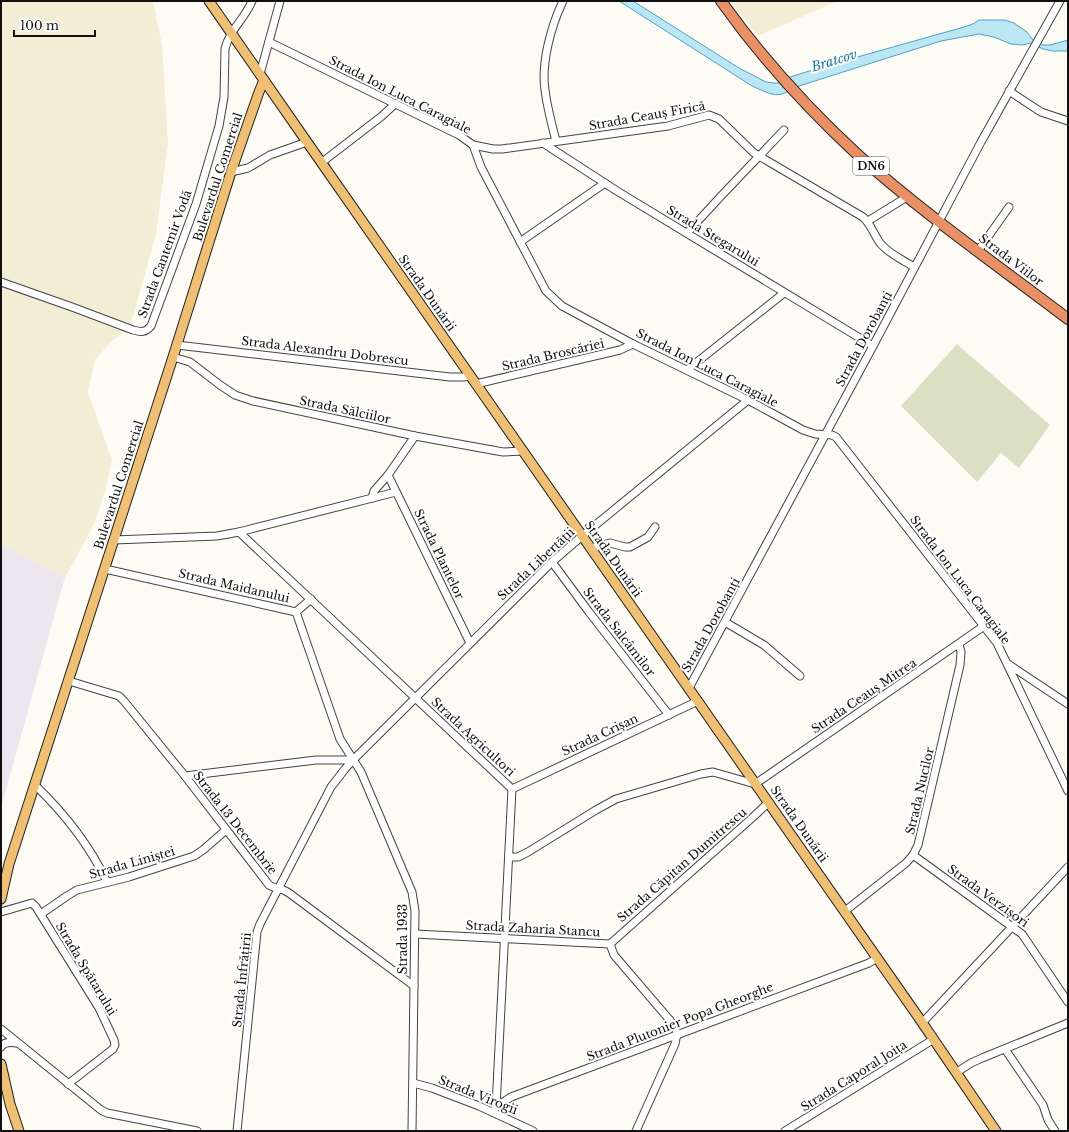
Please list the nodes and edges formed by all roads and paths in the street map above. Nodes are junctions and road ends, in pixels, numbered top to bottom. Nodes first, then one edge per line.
1 (210, 1) edge
2 (252, 1) edge
3 (280, 1) edge
4 (563, 1) edge
5 (721, 1) edge
6 (1060, 1) edge
7 (231, 32) junction
8 (269, 42) junction
9 (262, 77) junction
10 (1009, 91) junction
11 (395, 104) junction
12 (1068, 122) edge
13 (784, 130) dead end
14 (556, 141) junction
15 (307, 142) junction
16 (543, 143) junction
17 (473, 145) junction
18 (759, 156) junction
19 (321, 163) junction
20 (231, 172) junction
21 (605, 184) junction
22 (908, 197) junction
23 (1009, 207) dead end
24 (868, 221) junction
25 (939, 222) junction
26 (687, 232) junction
27 (520, 242) junction
28 (978, 251) junction
29 (914, 267) junction
30 (1, 282) edge
31 (784, 292) junction
32 (1068, 319) edge
33 (633, 344) junction
34 (177, 345) junction
35 (873, 346) junction
36 (173, 357) junction
37 (687, 370) junction
38 (470, 376) junction
39 (476, 384) junction
40 (748, 400) junction
41 (824, 435) junction
42 (415, 436) junction
43 (523, 451) junction
44 (388, 475) junction
45 (396, 492) junction
46 (372, 498) junction
47 (655, 527) dead end
48 (239, 532) junction
49 (582, 536) junction
50 (114, 540) junction
51 (591, 548) junction
52 (552, 562) junction
53 (105, 569) junction
54 (311, 600) junction
55 (296, 612) junction
56 (725, 622) junction
57 (984, 626) junction
58 (470, 643) junction
59 (959, 644) junction
60 (1007, 663) junction
61 (800, 676) dead end
62 (69, 681) junction
63 (689, 688) junction
64 (415, 697) junction
65 (698, 701) junction
66 (1068, 704) edge
67 (669, 715) junction
68 (353, 760) junction
69 (185, 776) junction
70 (755, 784) junction
71 (35, 785) junction
72 (512, 789) junction
73 (1068, 791) edge
74 (768, 802) junction
75 (226, 830) junction
76 (913, 855) junction
77 (509, 857) junction
78 (1068, 867) edge
79 (107, 882) junction
80 (280, 888) junction
81 (1, 899) edge
82 (845, 911) junction
83 (1, 912) edge
84 (41, 914) junction
85 (1013, 926) junction
86 (415, 934) junction
87 (505, 938) junction
88 (610, 944) junction
89 (877, 958) junction
90 (414, 986) junction
91 (1068, 1002) edge
92 (923, 1022) junction
93 (1068, 1024) edge
94 (1, 1029) edge
95 (678, 1034) junction
96 (934, 1039) junction
97 (18, 1043) junction
98 (1, 1048) edge
99 (1005, 1048) junction
100 (1, 1064) edge
101 (957, 1072) junction
102 (413, 1083) junction
103 (68, 1084) junction
104 (495, 1109) junction
105 (18, 1131) edge
106 (197, 1131) edge
107 (237, 1131) edge
108 (412, 1131) edge
109 (533, 1131) edge
110 (636, 1131) edge
111 (785, 1131) edge
112 (996, 1131) edge
113 (1056, 1131) edge

1 - 7 main road, Strada Dunării
2 - 7 street
3 - 8 street
4 - 14 street
5 - 22 highway, DN6
6 - 10 street, Strada Dorobanți
7 - 9 main road, Strada Dunării
7 - 30 street, Strada Cantemir Vodă
8 - 9 street
8 - 11 street, Strada Ion Luca Caragiale
9 - 15 main road, Strada Dunării
9 - 20 main road, Bulevardul Comercial
10 - 12 street
10 - 25 street, Strada Dorobanți
11 - 17 street, Strada Ion Luca Caragiale
11 - 19 street
13 - 18 street
14 - 16 street, Strada Ceauș Firică
14 - 18 street, Strada Ceauș Firică
15 - 19 main road, Strada Dunării
15 - 20 street
16 - 17 street, Strada Ceauș Firică
16 - 21 street, Strada Stegarului
17 - 27 street, Strada Ion Luca Caragiale
18 - 24 street, Strada Ceauș Firică
18 - 26 street
19 - 38 main road, Strada Dunării
20 - 34 main road, Bulevardul Comercial
21 - 26 street, Strada Stegarului
21 - 27 street
22 - 24 street
22 - 25 highway, DN6
23 - 28 street
24 - 29 street, Strada Ceauș Firică
25 - 28 highway, Strada Viilor / DN6
25 - 29 street, Strada Dorobanți
26 - 31 street, Strada Stegarului
27 - 33 street, Strada Ion Luca Caragiale
28 - 32 highway, Strada Viilor / DN6
29 - 35 street, Strada Dorobanți
31 - 35 street, Strada Stegarului
31 - 37 street
33 - 37 street, Strada Ion Luca Caragiale
33 - 39 street, Strada Broscăriei
34 - 36 main road, Bulevardul Comercial
34 - 38 street, Strada Alexandru Dobrescu
35 - 41 street, Strada Dorobanți
36 - 42 street, Strada Sălciilor
36 - 50 main road, Bulevardul Comercial
37 - 40 street, Strada Ion Luca Caragiale
38 - 39 main road, Strada Dunării
39 - 43 main road, Strada Dunării
40 - 41 street, Strada Ion Luca Caragiale
40 - 49 street, Strada Libertății
41 - 56 street, Strada Dorobanți
41 - 57 street, Strada Ion Luca Caragiale
42 - 43 street, Strada Sălciilor
42 - 44 street
43 - 49 main road, Strada Dunării
44 - 45 street, Strada Plantelor
44 - 46 street
45 - 46 street
45 - 58 street, Strada Plantelor
46 - 48 street
47 - 51 street
48 - 50 street
48 - 54 street, Strada Agricultori
49 - 51 main road, Strada Dunării
49 - 52 street, Strada Libertății
50 - 53 main road, Bulevardul Comercial
51 - 63 main road, Strada Dunării
52 - 58 street, Strada Libertății
52 - 67 street, Strada Salcâmilor
53 - 55 street, Strada Maidanului
53 - 62 main road, Bulevardul Comercial
54 - 55 street
54 - 64 street, Strada Agricultori
55 - 68 street, Strada Maidanului
56 - 61 street
56 - 63 street, Strada Dorobanți
57 - 59 street, Strada Ceauș Mitrea
57 - 60 street, Strada Ion Luca Caragiale
58 - 64 street, Strada Libertății
59 - 70 street, Strada Ceauș Mitrea
59 - 76 street, Strada Nucilor
60 - 66 street
60 - 73 street, Strada Ion Luca Caragiale
62 - 69 street, Strada 13 Decembrie
62 - 71 main road, Bulevardul Comercial
63 - 65 main road, Strada Dunării
64 - 68 street, Strada Libertății
64 - 72 street, Strada Agricultori
65 - 67 street, Strada Crișan
65 - 70 main road, Strada Dunării
67 - 72 street, Strada Crișan
68 - 69 street
68 - 80 street, Strada Înfrățirii
68 - 86 street, Strada 1933
69 - 75 street, Strada 13 Decembrie
70 - 74 main road, Strada Dunării
70 - 77 street
71 - 79 street
71 - 81 main road, Bulevardul Comercial
72 - 77 street, Strada Agricultori
74 - 82 main road, Strada Dunării
74 - 88 street, Strada Căpitan Dumitrescu
75 - 79 street, Strada Liniștei
75 - 80 street, Strada 13 Decembrie
76 - 82 street, Strada Nucilor
76 - 85 street, Strada Verzișori
77 - 87 street, Strada Agricultori
78 - 85 street
79 - 84 street, Strada Liniștei
80 - 90 street, Strada 13 Decembrie
80 - 107 street, Strada Înfrățirii
82 - 89 main road, Strada Dunării
83 - 84 street, Strada Spătarului
84 - 103 street, Strada Spătarului
85 - 91 street, Strada Verzișori
85 - 92 street
86 - 87 street, Strada Zaharia Stancu
86 - 90 street, Strada 1933
87 - 88 street, Strada Zaharia Stancu
87 - 104 street, Strada Agricultori
88 - 95 street, Strada Zaharia Stancu
89 - 92 main road, Strada Dunării
89 - 95 street, Strada Plutonier Popa Gheorghe
90 - 102 street, Strada 1933
92 - 96 main road, Strada Dunării
93 - 99 street
94 - 97 street
95 - 104 street, Strada Plutonier Popa Gheorghe
95 - 110 street
96 - 101 main road, Strada Dunării
96 - 111 street, Strada Caporal Joița
97 - 98 street
97 - 103 street
99 - 101 street
99 - 113 street
100 - 105 main road
101 - 112 main road, Strada Dunării
102 - 104 street, Strada Virogii
102 - 108 street, Strada 1933
103 - 106 street
104 - 109 street, Strada Virogii

